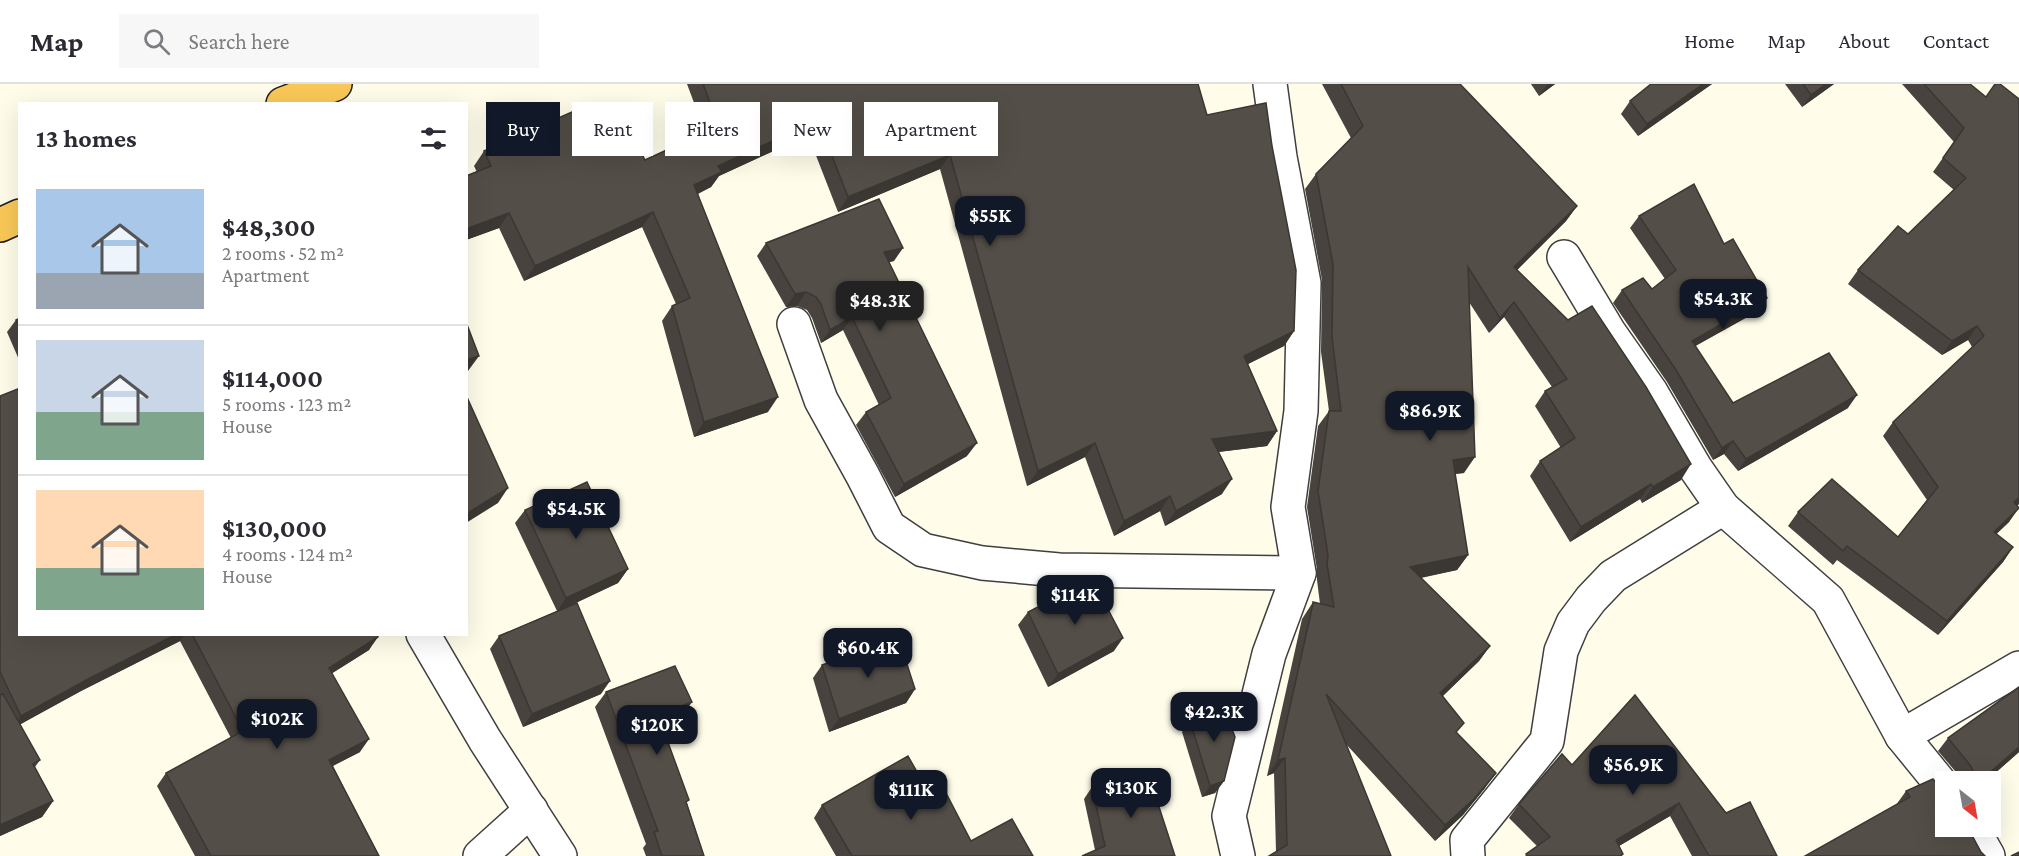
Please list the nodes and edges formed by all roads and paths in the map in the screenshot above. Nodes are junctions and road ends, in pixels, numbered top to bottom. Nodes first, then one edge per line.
1 (1270, 84) edge
2 (326, 86) edge
3 (288, 102) edge
4 (18, 217) edge
5 (0, 225) edge
6 (1564, 257) dead end
7 (794, 324) dead end
8 (1724, 508) junction
9 (1299, 573) junction
10 (424, 636) edge
11 (2019, 668) edge
12 (1902, 736) junction
13 (1935, 776) edge
14 (531, 810) junction
15 (1977, 837) edge
16 (480, 856) edge
17 (560, 856) edge
18 (1238, 856) edge
19 (1468, 856) edge
20 (1988, 856) edge

1 - 9 street
2 - 3 highway
4 - 5 highway
6 - 8 street
7 - 9 street
8 - 12 street
8 - 19 street
9 - 18 street
10 - 14 street
11 - 12 street
12 - 13 street
14 - 16 street
14 - 17 street
15 - 20 street

